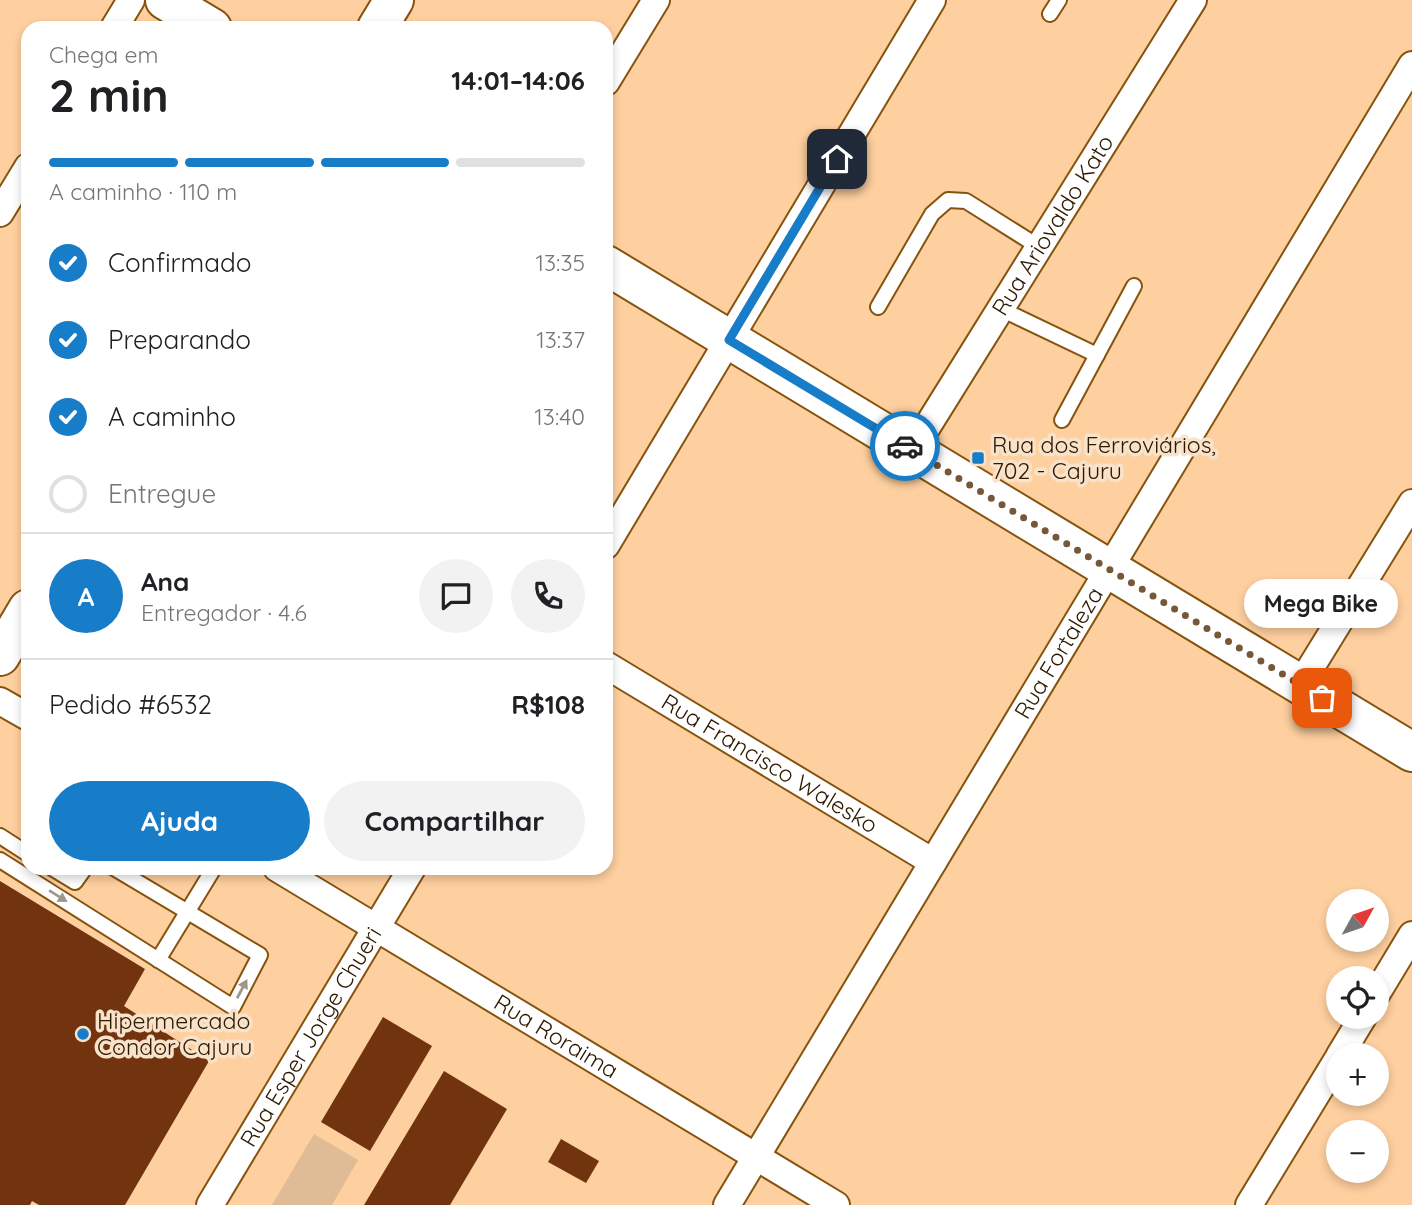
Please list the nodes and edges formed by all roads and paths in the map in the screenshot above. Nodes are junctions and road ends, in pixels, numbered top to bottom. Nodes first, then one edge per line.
1 (131, 0) edge
2 (166, 0) edge
3 (394, 0) edge
4 (656, 0) edge
5 (932, 0) edge
6 (1059, 0) edge
7 (1192, 0) edge
8 (1050, 14) dead end
9 (118, 21) edge
10 (200, 21) edge
11 (381, 21) edge
12 (1412, 65) edge
13 (613, 71) edge
14 (21, 178) edge
15 (0, 213) edge
16 (1039, 247) junction
17 (613, 269) edge
18 (1134, 286) dead end
19 (878, 307) dead end
20 (1001, 310) junction
21 (729, 340) junction
22 (1097, 355) junction
23 (1062, 420) dead end
24 (912, 451) junction
25 (1412, 503) edge
26 (613, 533) edge
27 (1109, 569) junction
28 (21, 621) edge
29 (0, 656) edge
30 (613, 669) edge
31 (1300, 685) junction
32 (0, 701) edge
33 (21, 714) edge
34 (1412, 752) edge
35 (0, 836) edge
36 (21, 849) edge
37 (0, 860) edge
38 (933, 862) junction
39 (21, 873) edge
40 (24, 875) edge
41 (64, 875) edge
42 (80, 875) edge
43 (126, 875) edge
44 (210, 875) edge
45 (289, 875) edge
46 (408, 875) edge
47 (187, 912) junction
48 (376, 928) junction
49 (1412, 935) edge
50 (158, 960) junction
51 (1389, 973) edge
52 (1326, 1078) edge
53 (755, 1157) junction
54 (210, 1205) edge
55 (727, 1205) edge
56 (835, 1205) edge
57 (1249, 1205) edge

1 - 9 street
2 - 10 street
3 - 11 street
4 - 13 street
5 - 21 street
6 - 8 lane
7 - 16 street, Rua Ariovaldo Kato
12 - 27 street, Rua Fortaleza
14 - 15 street
16 - 19 lane
16 - 20 street, Rua Ariovaldo Kato
17 - 21 street
18 - 22 lane
20 - 22 lane
20 - 24 street, Rua Ariovaldo Kato
21 - 24 street
21 - 26 street
22 - 23 lane
24 - 27 street
25 - 31 street
27 - 31 street
27 - 38 street, Rua Fortaleza
28 - 29 street
30 - 38 street, Rua Francisco Walesko
31 - 34 street
32 - 33 street
35 - 36 lane
37 -> 39 lane
38 - 53 street, Rua Fortaleza
40 -> 50 lane
41 - 42 lane
43 - 47 lane
44 - 47 lane
45 - 48 street, Rua Roraima
46 - 48 street, Rua Esper Jorge Chueri
47 - 50 lane
50 -> 47 lane
48 - 53 street, Rua Roraima
48 - 54 street, Rua Esper Jorge Chueri
49 - 51 street
52 - 57 street
53 - 55 street, Rua Fortaleza
53 - 56 street, Rua Roraima

